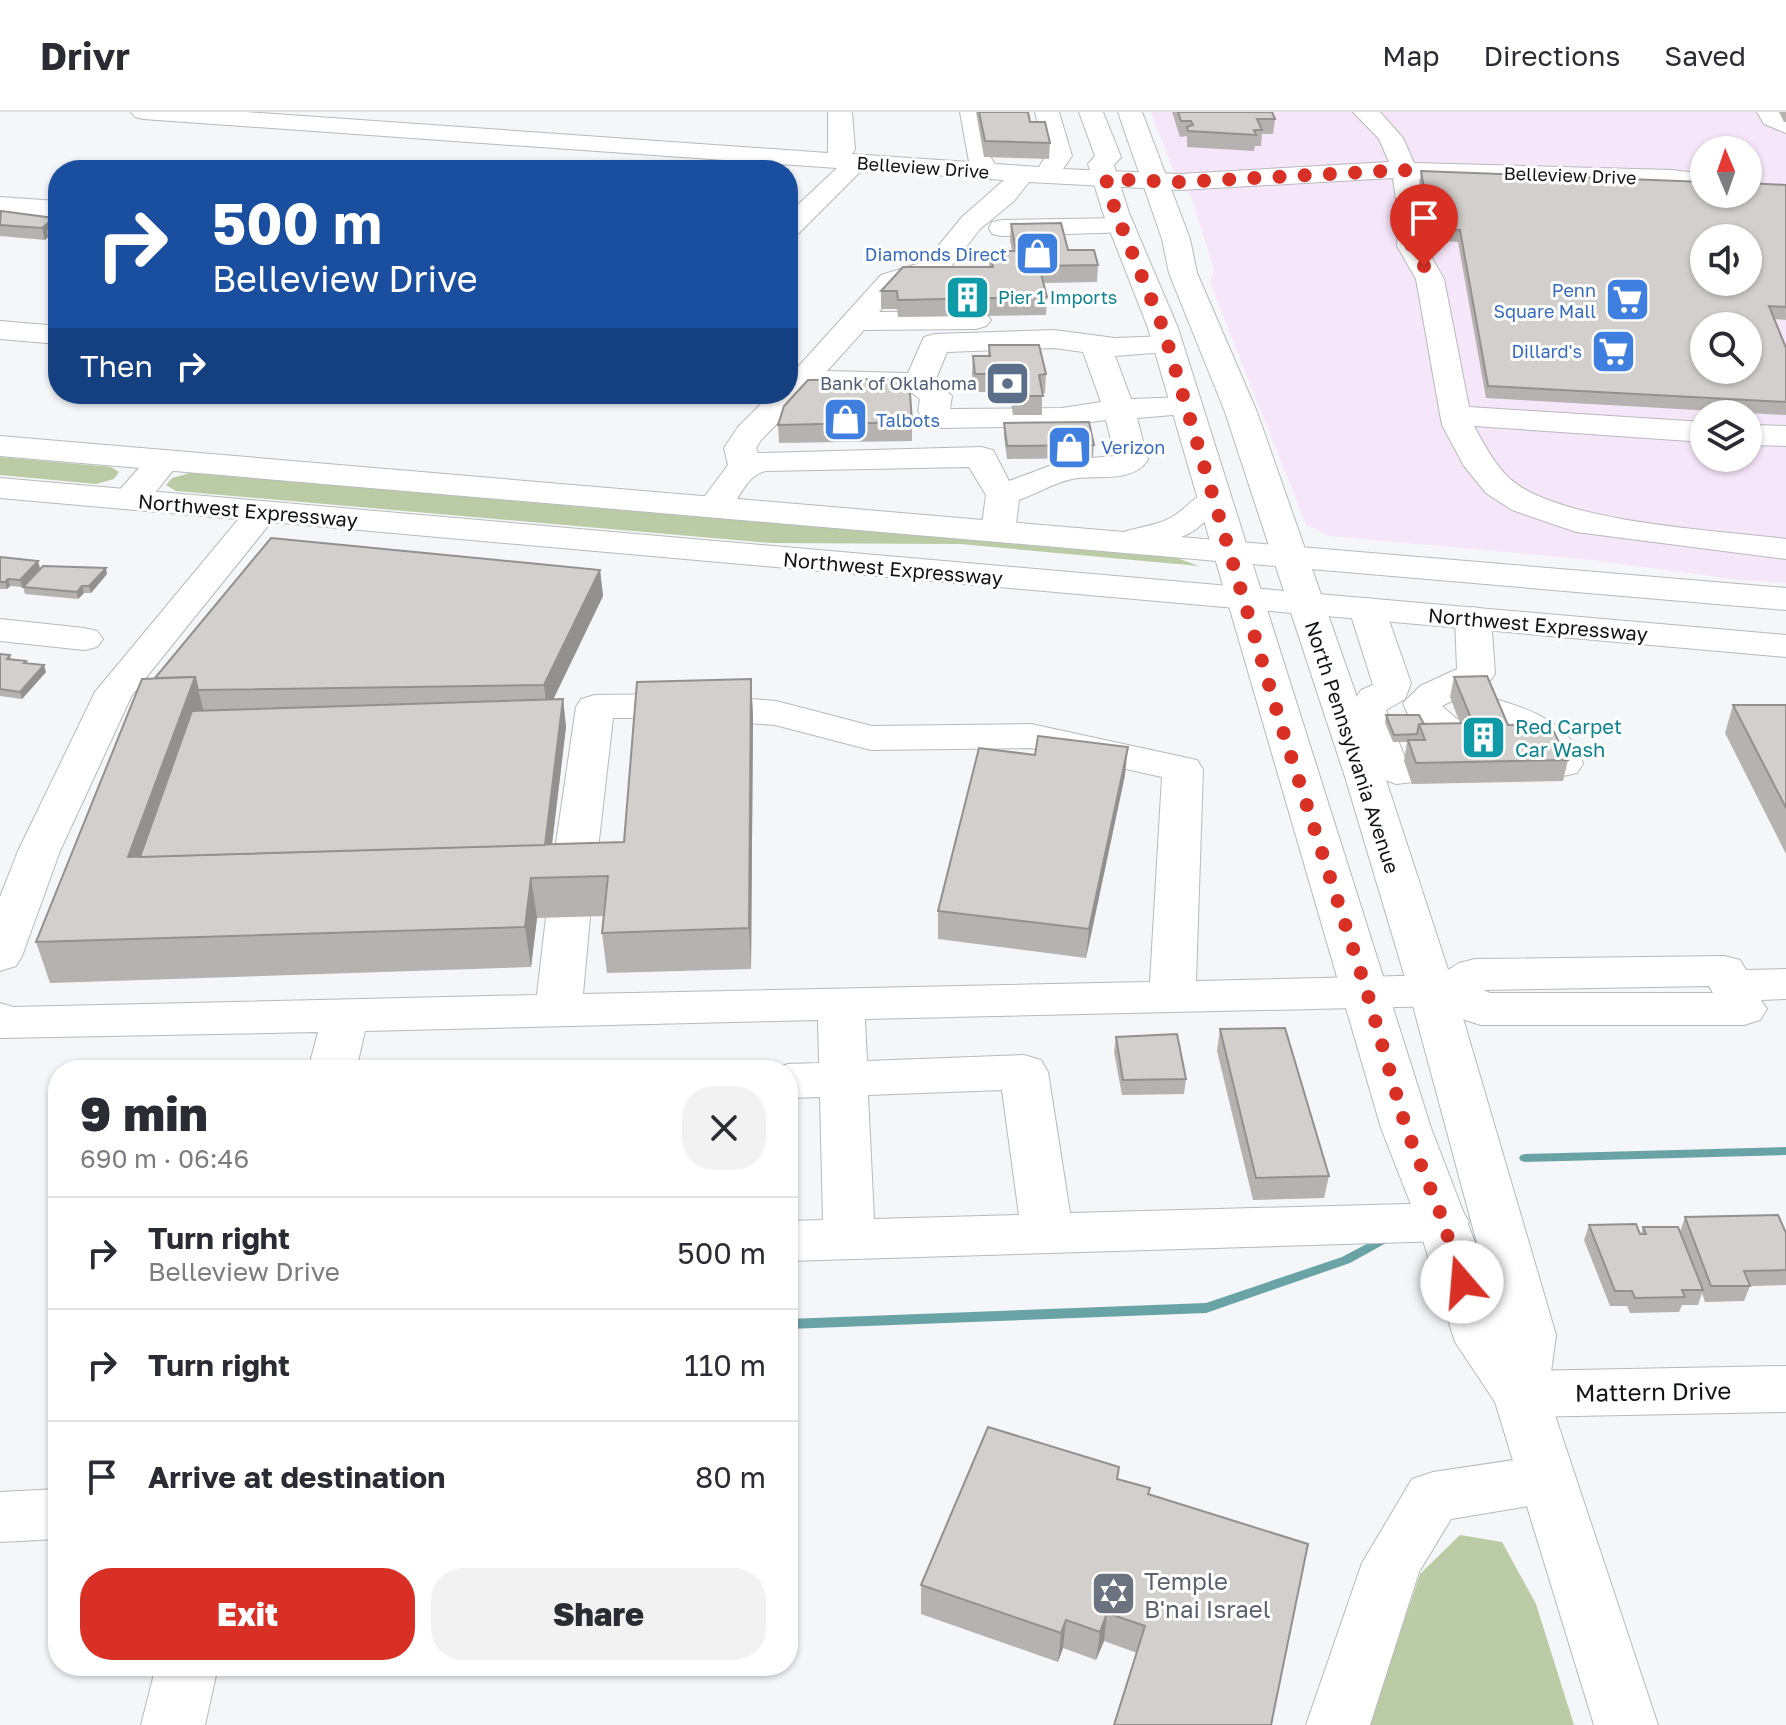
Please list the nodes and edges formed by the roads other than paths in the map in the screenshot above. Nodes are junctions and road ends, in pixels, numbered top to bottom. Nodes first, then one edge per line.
1 (143, 112) edge
2 (840, 112) edge
3 (972, 112) edge
4 (1047, 112) edge
5 (1091, 112) edge
6 (1130, 112) edge
7 (1365, 112) edge
8 (1769, 112) edge
9 (1786, 126) edge
10 (601, 144) junction
11 (578, 160) edge
12 (845, 161) junction
13 (982, 168) junction
14 (1107, 168) junction
15 (1405, 170) junction
16 (1033, 175) junction
17 (1690, 180) edge
18 (1155, 181) junction
19 (0, 205) edge
20 (48, 208) edge
21 (798, 219) edge
22 (1122, 226) junction
23 (968, 227) junction
24 (1079, 227) junction
25 (1129, 316) dead end
26 (856, 321) junction
27 (0, 330) edge
28 (1164, 330) junction
29 (1097, 332) junction
30 (48, 334) edge
31 (803, 380) junction
32 (919, 383) junction
33 (798, 385) edge
34 (779, 404) edge
35 (1186, 406) junction
36 (1119, 409) junction
37 (1455, 415) junction
38 (1690, 431) edge
39 (1762, 435) edge
40 (1786, 436) edge
41 (0, 446) edge
42 (743, 457) junction
43 (164, 460) junction
44 (0, 488) edge
45 (1000, 490) junction
46 (129, 500) junction
47 (1215, 503) junction
48 (713, 508) junction
49 (263, 511) junction
50 (998, 532) junction
51 (1127, 543) junction
52 (1786, 549) edge
53 (1229, 553) junction
54 (1289, 557) junction
55 (1243, 597) junction
56 (1786, 599) edge
57 (1305, 603) junction
58 (1367, 609) junction
59 (1473, 618) junction
60 (0, 630) edge
61 (84, 639) dead end
62 (1786, 646) edge
63 (1453, 724) junction
64 (1557, 768) edge
65 (19, 852) edge
66 (0, 956) edge
67 (1786, 984) edge
68 (1441, 991) junction
69 (1367, 992) junction
70 (1172, 996) junction
71 (841, 1003) junction
72 (558, 1010) junction
73 (345, 1015) junction
74 (0, 1019) edge
75 (334, 1060) edge
76 (845, 1079) junction
77 (798, 1081) edge
78 (1443, 1222) junction
79 (1047, 1233) junction
80 (849, 1239) junction
81 (798, 1241) edge
82 (1786, 1389) edge
83 (1520, 1394) junction
84 (1547, 1479) junction
85 (48, 1515) edge
86 (0, 1517) edge
87 (185, 1676) edge
88 (173, 1725) edge
89 (1338, 1725) edge
90 (1626, 1725) edge

1 - 10 main road, Belleview Drive
2 - 12 main road
3 - 13 main road
4 - 16 main road
5 - 14 main road, North Pennsylvania Avenue
6 - 18 main road, North Pennsylvania Avenue
7 - 15 main road
8 - 9 main road
10 - 11 main road
10 - 12 main road, Belleview Drive
12 - 13 main road, Belleview Drive
12 - 21 main road
13 - 16 main road, Belleview Drive
13 - 16 main road
14 - 16 main road, Belleview Drive
14 - 18 main road, Belleview Drive
14 - 22 main road, North Pennsylvania Avenue
15 - 17 main road, Belleview Drive
15 - 18 main road, Belleview Drive
15 - 37 main road
16 - 23 main road
16 - 24 main road
18 - 54 main road, North Pennsylvania Avenue
19 - 20 main road
22 - 24 main road
22 - 28 main road, North Pennsylvania Avenue
23 - 24 main road
23 - 26 main road
25 - 28 main road
26 - 29 main road
26 - 31 main road
27 - 30 main road
28 - 29 main road
28 - 35 main road, North Pennsylvania Avenue
29 - 32 main road
29 - 36 main road
31 - 32 main road
31 - 33 main road
32 - 36 main road
34 - 42 main road
35 - 36 main road
35 - 47 main road, North Pennsylvania Avenue
36 - 45 main road
37 - 38 main road
37 - 52 main road
39 - 40 main road
41 - 43 main road
42 - 45 main road
42 - 48 main road
43 - 46 main road
43 - 48 main road
44 - 46 main road, Northwest Expressway
45 - 50 main road
46 - 49 main road, Northwest Expressway
47 - 51 main road
47 - 53 main road, North Pennsylvania Avenue
48 - 50 main road
49 - 55 main road, Northwest Expressway
49 - 65 main road
50 - 51 main road
51 - 53 main road
53 - 54 main road
53 - 55 main road, North Pennsylvania Avenue
54 - 56 main road
54 - 57 main road, North Pennsylvania Avenue
55 - 57 main road, Northwest Expressway
55 - 69 main road, North Pennsylvania Avenue
57 - 58 main road, Northwest Expressway
57 - 68 main road, North Pennsylvania Avenue
58 - 59 main road, Northwest Expressway
58 - 63 main road
59 - 62 main road, Northwest Expressway
59 - 63 main road
60 - 61 main road
63 - 64 main road
65 - 66 main road
67 - 68 main road
68 - 69 main road
68 - 83 main road, North Pennsylvania Avenue
69 - 70 main road
69 - 78 main road, North Pennsylvania Avenue
70 - 71 main road
70 - 72 main road
71 - 72 main road
71 - 76 main road
72 - 73 main road
73 - 74 main road
73 - 75 main road
76 - 77 main road
76 - 79 main road
76 - 80 main road
78 - 79 main road
78 - 83 main road, North Pennsylvania Avenue
79 - 80 main road
80 - 81 main road
82 - 83 main road, Mattern Drive
83 - 84 main road, North Pennsylvania Avenue
84 - 89 main road
84 - 90 main road, North Pennsylvania Avenue
85 - 86 main road
87 - 88 main road

